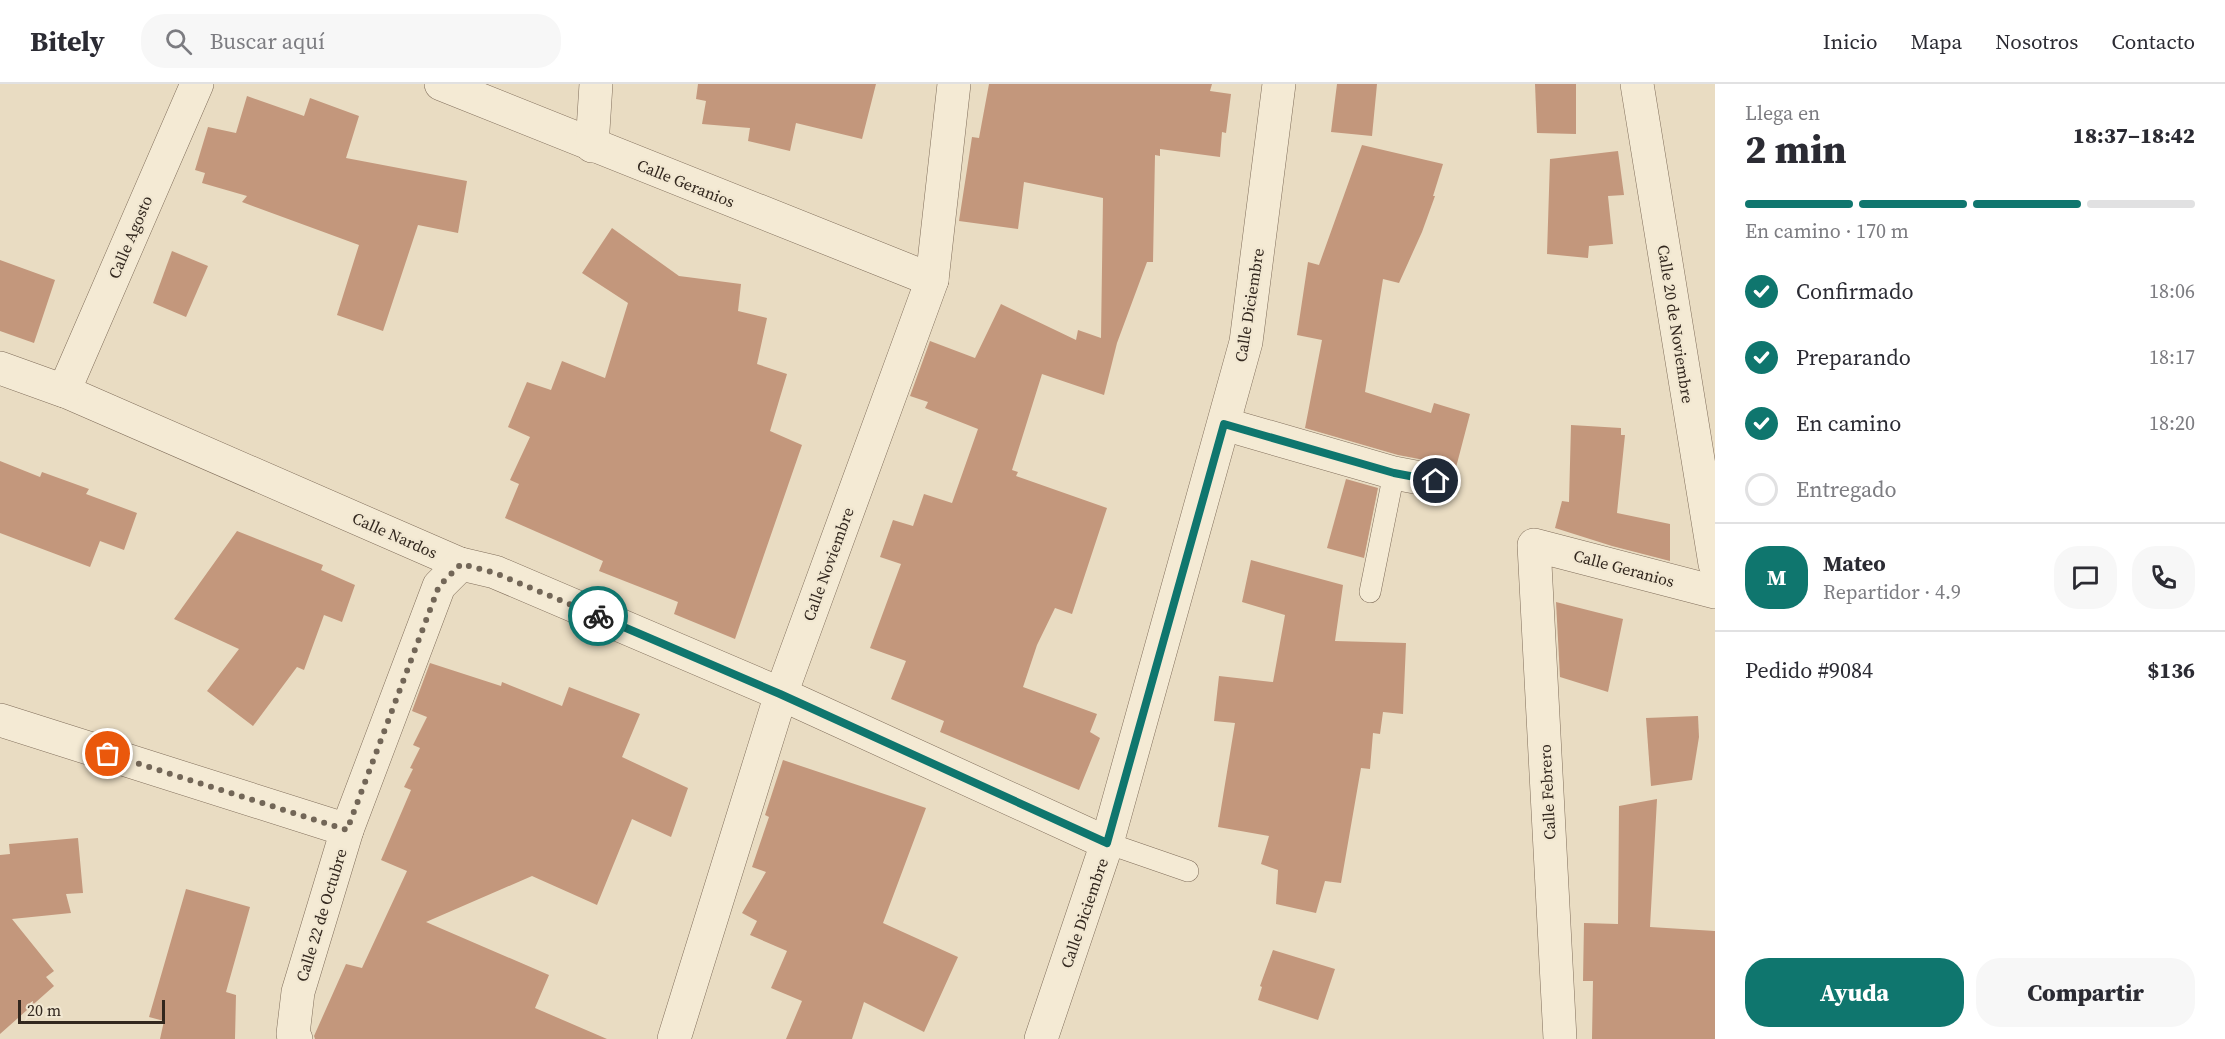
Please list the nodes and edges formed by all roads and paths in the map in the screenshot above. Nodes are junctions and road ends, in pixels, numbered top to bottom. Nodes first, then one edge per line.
1 (197, 84) edge
2 (441, 84) edge
3 (596, 84) edge
4 (954, 84) edge
5 (1279, 84) edge
6 (1637, 84) edge
7 (592, 146) junction
8 (932, 280) junction
9 (0, 368) edge
10 (64, 391) junction
11 (1224, 424) junction
12 (1394, 473) junction
13 (1436, 481) dead end
14 (1534, 545) joint
15 (461, 564) junction
16 (1715, 564) edge
17 (1370, 592) dead end
18 (1715, 592) edge
19 (780, 694) junction
20 (0, 720) edge
21 (347, 830) junction
22 (1107, 843) junction
23 (1188, 871) dead end
24 (296, 1039) edge
25 (674, 1039) edge
26 (1041, 1039) edge
27 (1560, 1039) edge

1 - 10 street, Calle Agosto
2 - 7 street, Calle Geranios
3 - 7 street
4 - 8 street, Calle Noviembre
5 - 11 street, Calle Diciembre
6 - 16 street, Calle 20 de Noviembre
7 - 8 street, Calle Geranios
8 - 19 street, Calle Noviembre
9 - 10 street, Calle Nardos
10 - 15 street, Calle Nardos
11 - 12 street
11 - 22 street, Calle Diciembre
12 - 13 street
12 - 17 lane
14 - 18 street, Calle Geranios
14 - 27 street, Calle Febrero
15 - 19 street, Calle Nardos
15 - 21 street, Calle 22 de Octubre
19 - 22 street, Calle Nardos
19 - 25 street, Calle Noviembre
20 - 21 street
21 - 24 street, Calle 22 de Octubre
22 - 23 lane, Calle Nardos
22 - 26 street, Calle Diciembre

